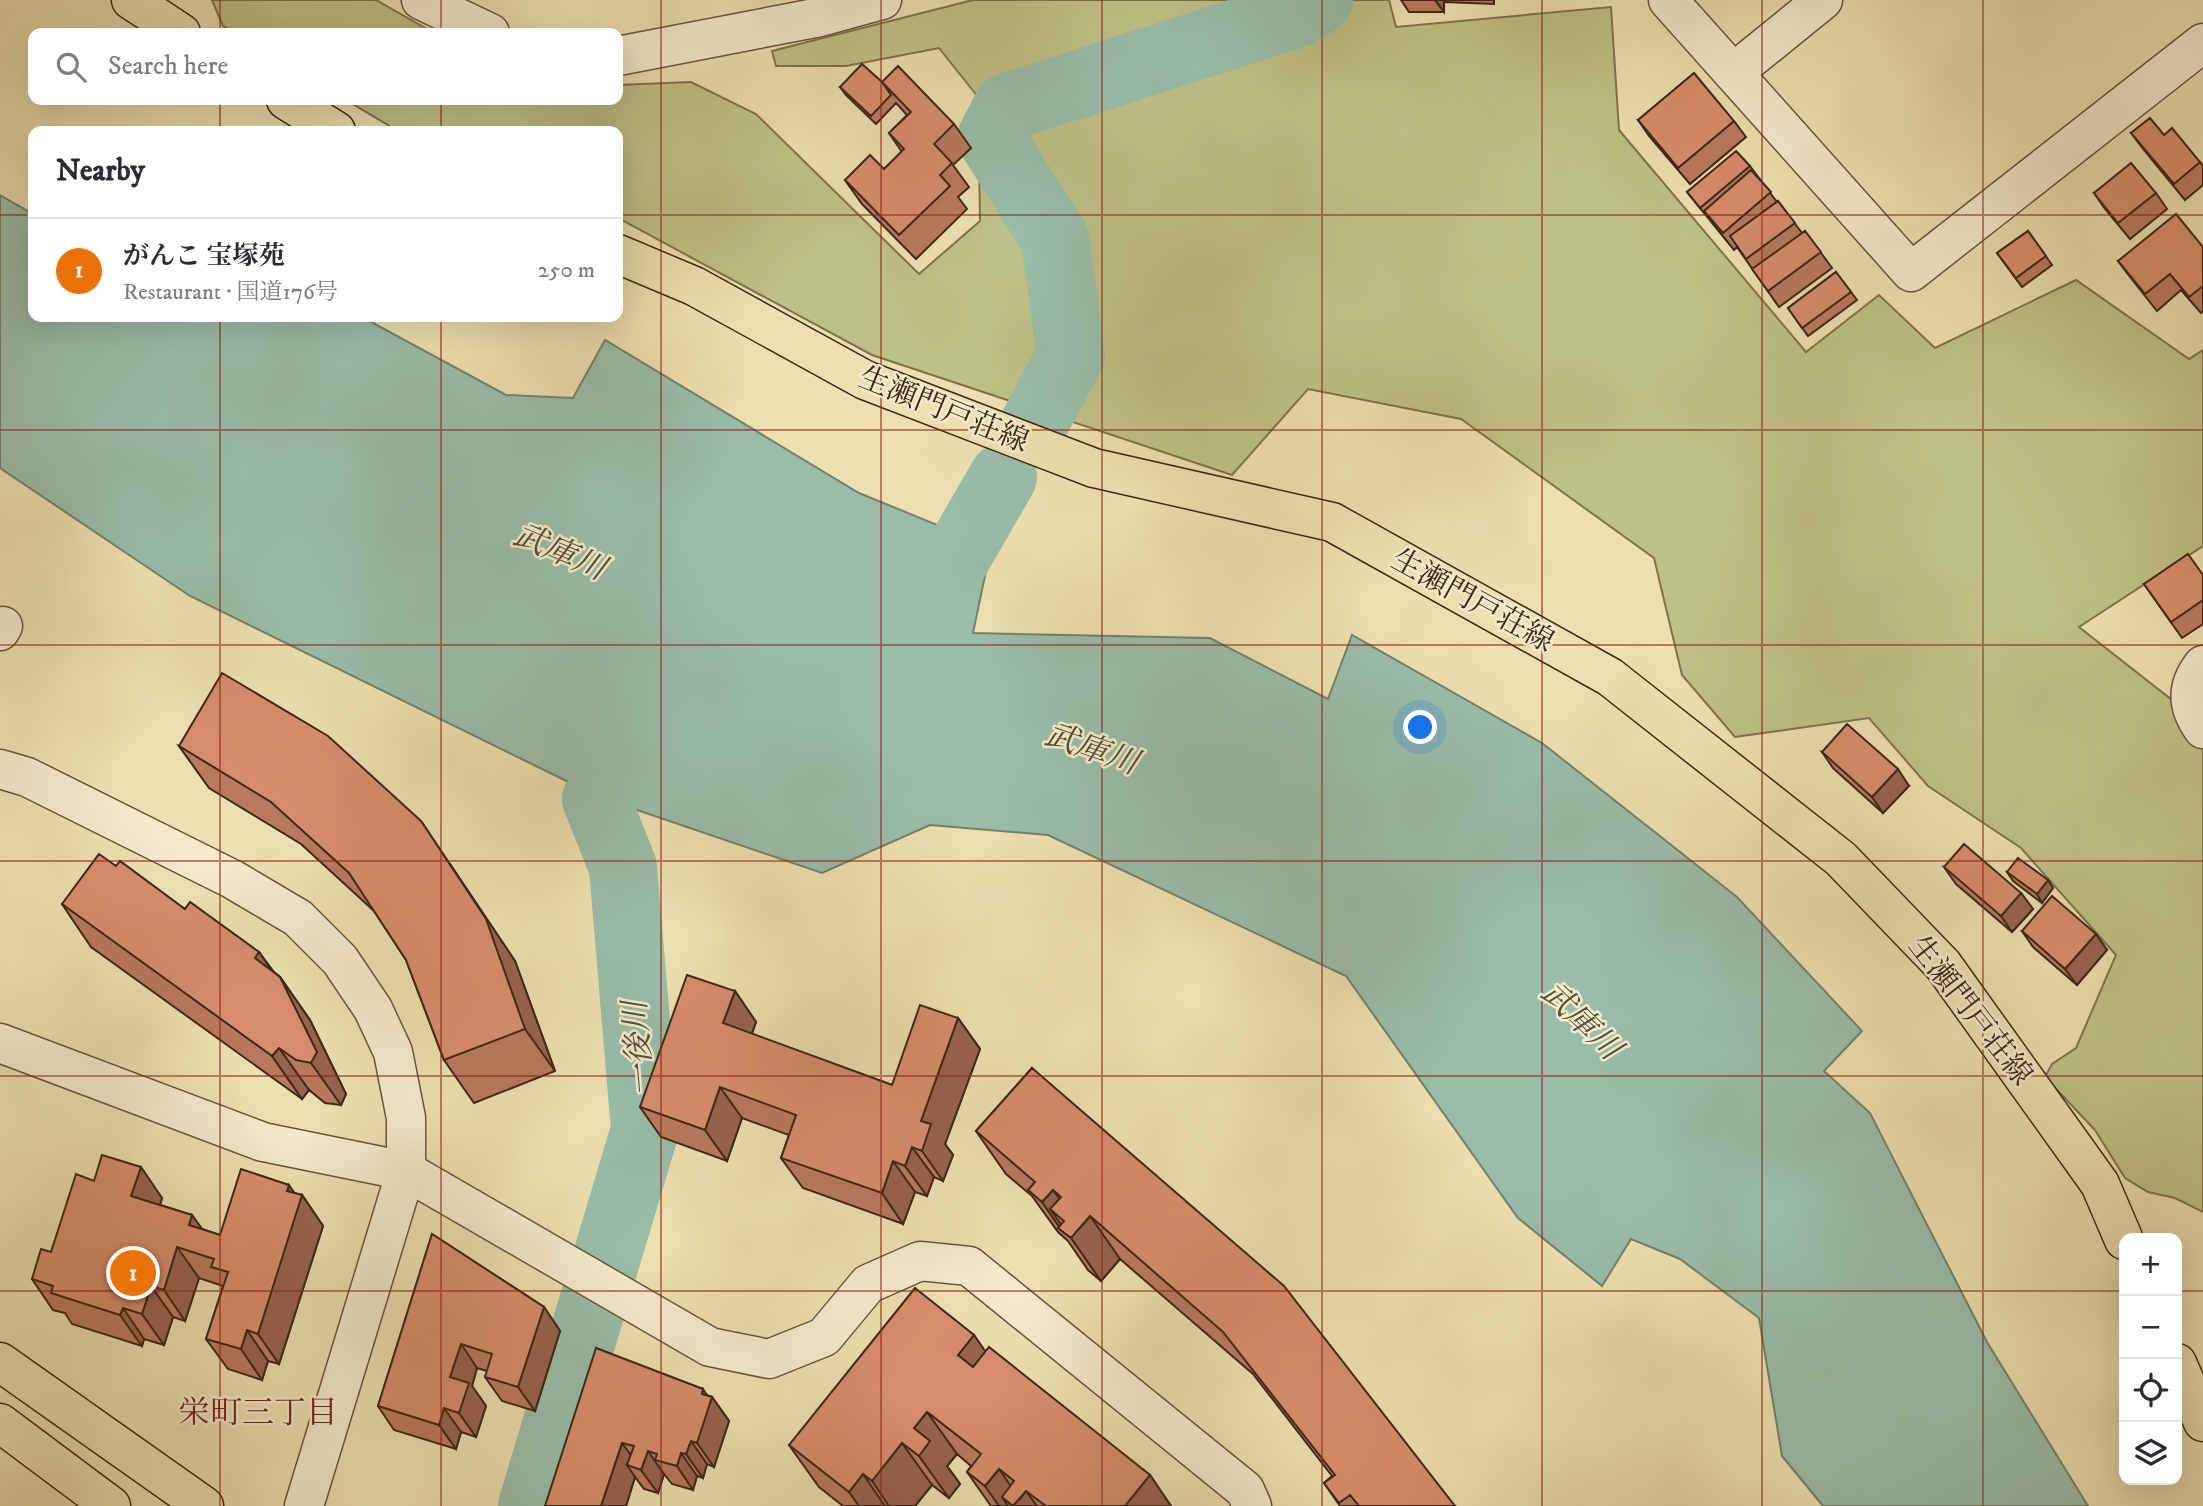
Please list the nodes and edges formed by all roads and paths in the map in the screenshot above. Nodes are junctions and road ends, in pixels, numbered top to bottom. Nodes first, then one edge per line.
1 (421, 0) edge
2 (882, 0) edge
3 (1668, 0) edge
4 (1823, 0) edge
5 (143, 4) edge
6 (811, 9) edge
7 (174, 28) edge
8 (479, 28) edge
9 (2203, 43) edge
10 (623, 55) edge
11 (1733, 73) junction
12 (294, 105) edge
13 (328, 126) edge
14 (623, 256) edge
15 (2203, 666) edge
16 (2203, 729) edge
17 (0, 769) edge
18 (0, 1043) edge
19 (406, 1171) junction
20 (2121, 1233) edge
21 (0, 1362) edge
22 (2182, 1374) edge
23 (2203, 1422) edge
24 (0, 1423) edge
25 (111, 1506) edge
26 (204, 1506) edge
27 (304, 1506) edge
28 (1252, 1506) edge

1 - 8 street
2 - 6 street
3 - 11 street
4 - 11 street
5 - 7 main road
6 - 10 street
9 - 11 street
12 - 13 main road
14 - 20 main road, 生瀬門戸荘線
15 - 16 street
17 - 19 street
18 - 19 street
19 - 27 street
19 - 28 street
21 - 26 main road
22 - 23 main road
24 - 25 main road

